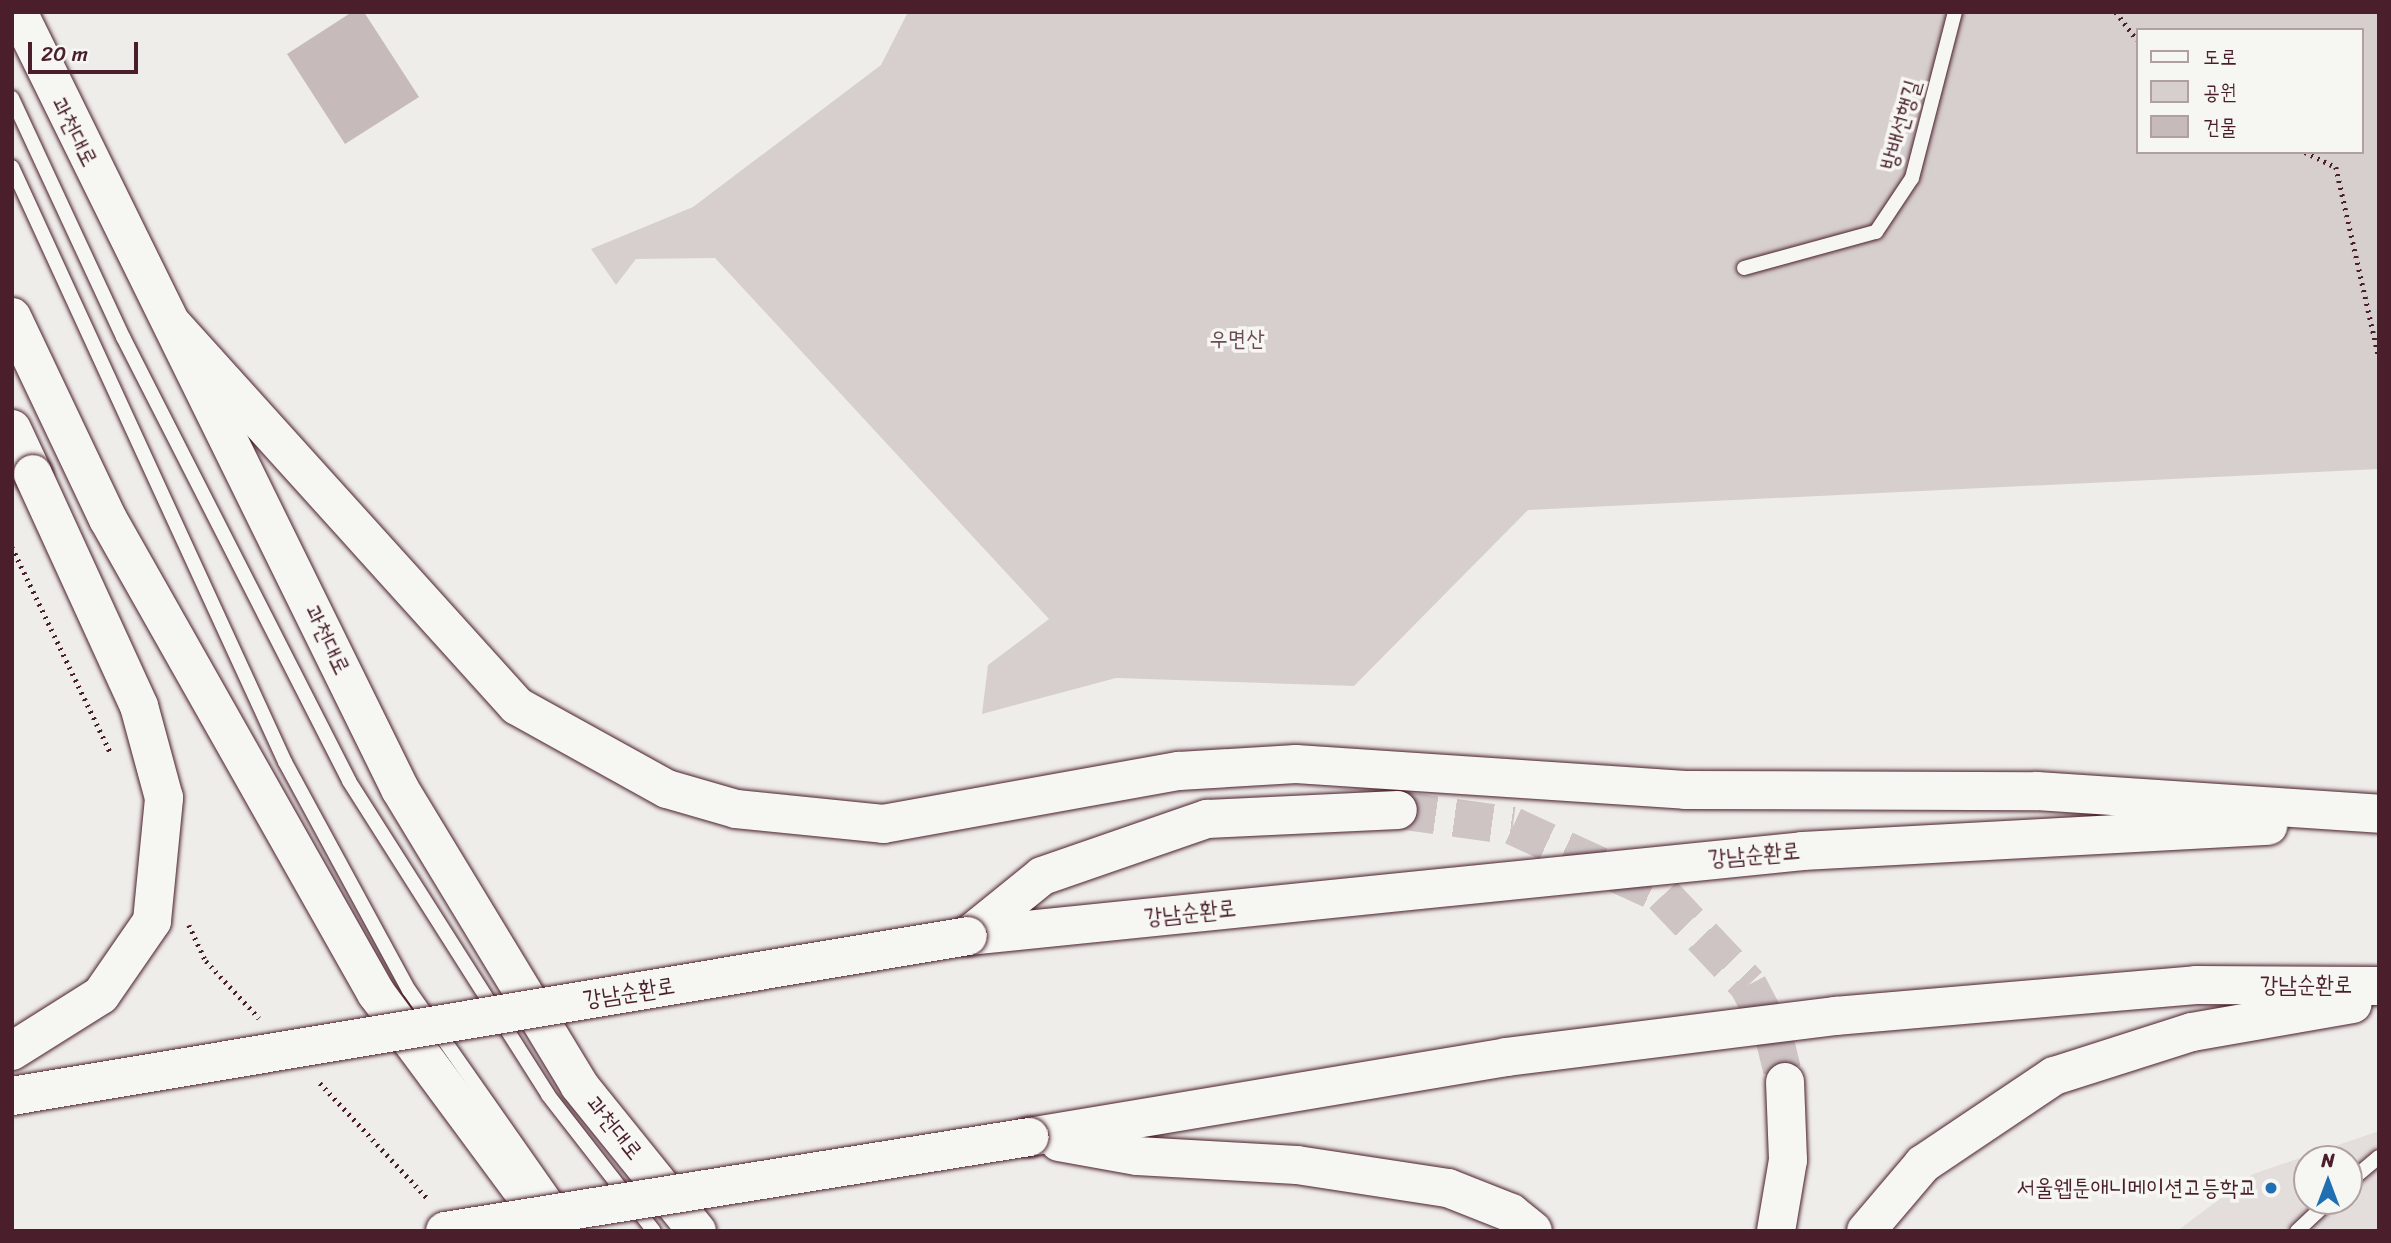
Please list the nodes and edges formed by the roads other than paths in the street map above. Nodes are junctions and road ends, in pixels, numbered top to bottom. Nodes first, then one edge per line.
1 (18, 12) edge
2 (1955, 12) edge
3 (12, 97) edge
4 (12, 167) edge
5 (1744, 268) dead end
6 (12, 317) edge
7 (173, 325) junction
8 (12, 429) edge
9 (1398, 810) tunnel mouth
10 (2379, 816) edge
11 (968, 936) junction
12 (2379, 986) edge
13 (2379, 999) edge
14 (12, 1051) edge
15 (1786, 1082) tunnel mouth
16 (12, 1096) edge
17 (1029, 1137) junction
18 (2379, 1157) edge
19 (2363, 1170) edge
20 (2314, 1215) edge
21 (442, 1221) edge
22 (552, 1231) edge
23 (578, 1231) edge
24 (654, 1231) edge
25 (697, 1231) edge
26 (1533, 1231) edge
27 (1776, 1231) edge
28 (1866, 1231) edge
29 (2297, 1231) edge

1 - 7 main road, 과천대로
2 - 5 lane, 방배선행길
3 - 24 lane
4 - 23 lane
6 - 22 main road
7 - 10 main road
7 - 25 main road, 과천대로
8 - 14 main road, bridge
9 - 11 main road
10 - 11 main road, 강남순환로
11 - 16 main road, 강남순환로, bridge
12 - 17 main road, 강남순환로
13 - 28 main road
15 - 27 main road
17 - 21 main road, 강남순환로, bridge
17 - 26 main road
18 - 19 lane
20 - 29 lane

